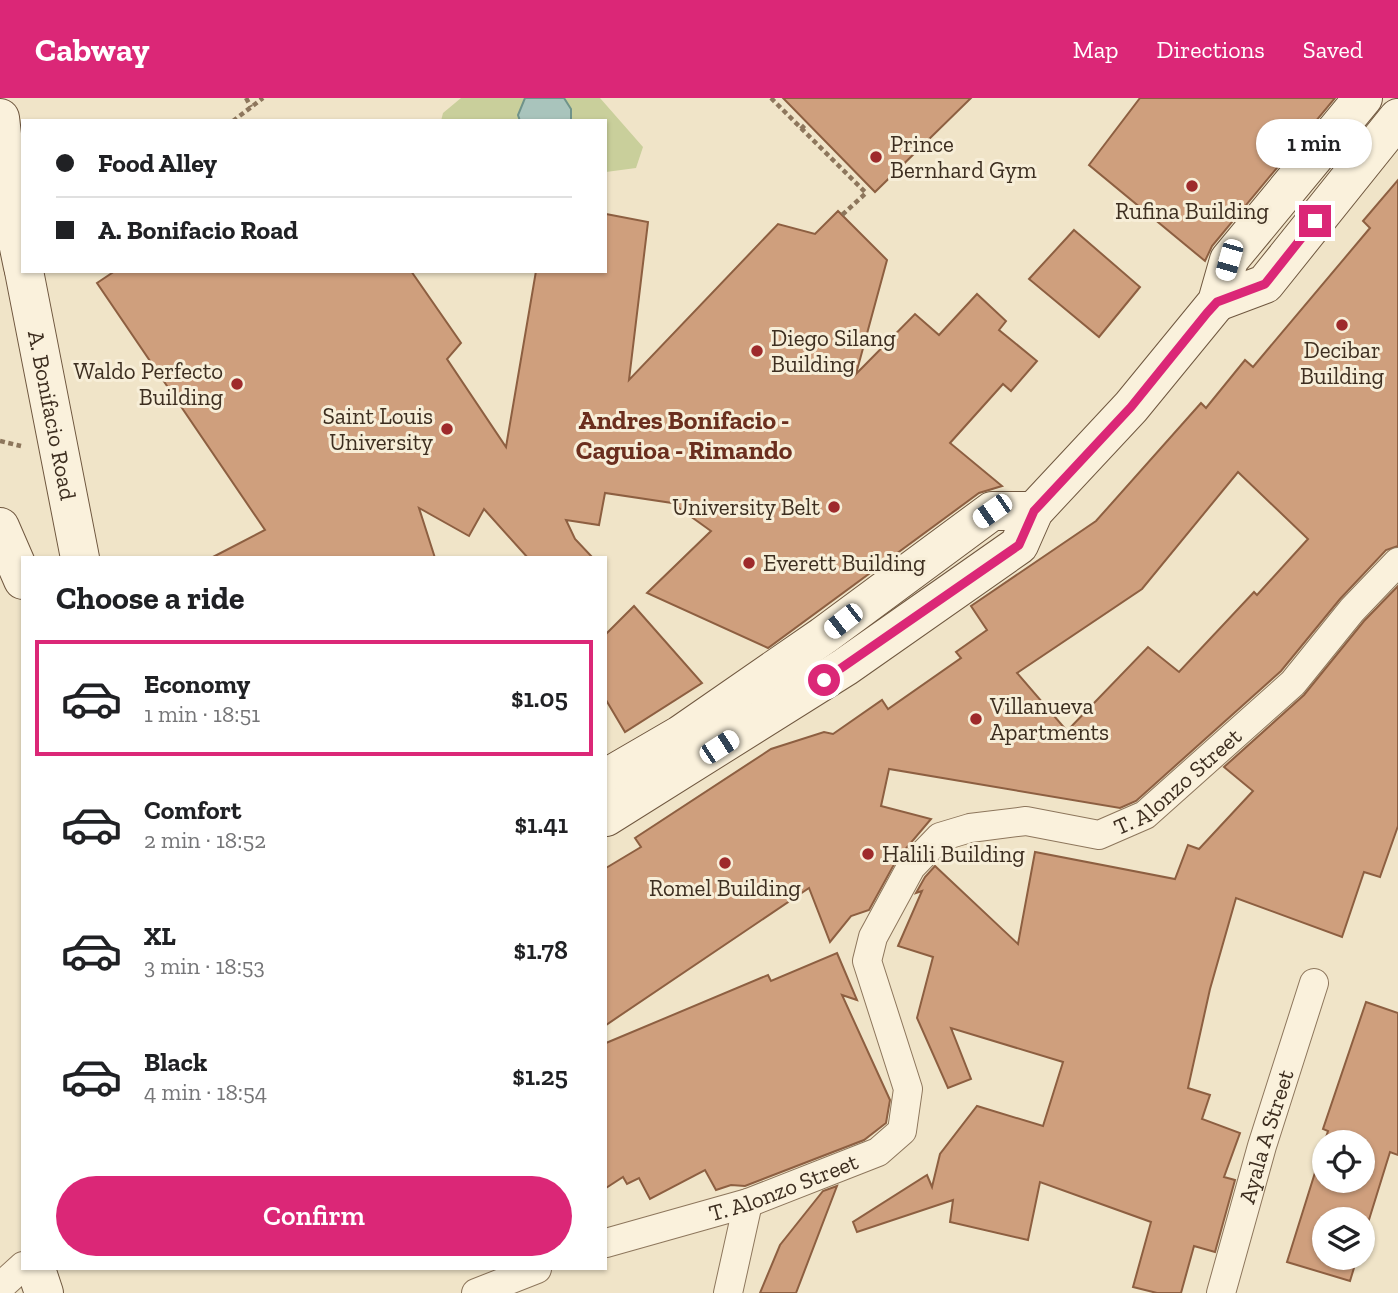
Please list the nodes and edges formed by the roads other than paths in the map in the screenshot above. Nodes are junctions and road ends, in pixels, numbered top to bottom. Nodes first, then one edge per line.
1 (1363, 98) edge
2 (0, 118) edge
3 (1398, 118) edge
4 (21, 259) edge
5 (24, 273) edge
6 (1217, 302) junction
7 (1034, 511) junction
8 (0, 527) edge
9 (80, 556) edge
10 (1398, 562) edge
11 (21, 575) edge
12 (607, 777) edge
13 (607, 816) edge
14 (1314, 983) dead end
15 (748, 1203) junction
16 (607, 1243) edge
17 (21, 1268) edge
18 (36, 1270) edge
19 (534, 1270) edge
20 (0, 1287) edge
21 (44, 1293) edge
22 (476, 1293) edge
23 (728, 1293) edge
24 (1222, 1293) edge

1 - 6 main road
2 - 4 main road, A. Bonifacio Road
3 - 6 main road
5 - 9 main road, A. Bonifacio Road
6 - 7 main road
7 - 12 main road
7 - 13 main road
8 - 11 main road
10 - 15 street, T. Alonzo Street
14 - 24 street, Ayala A Street
15 - 16 street, T. Alonzo Street
15 - 23 street
17 - 20 street
18 - 21 main road
19 - 22 street

